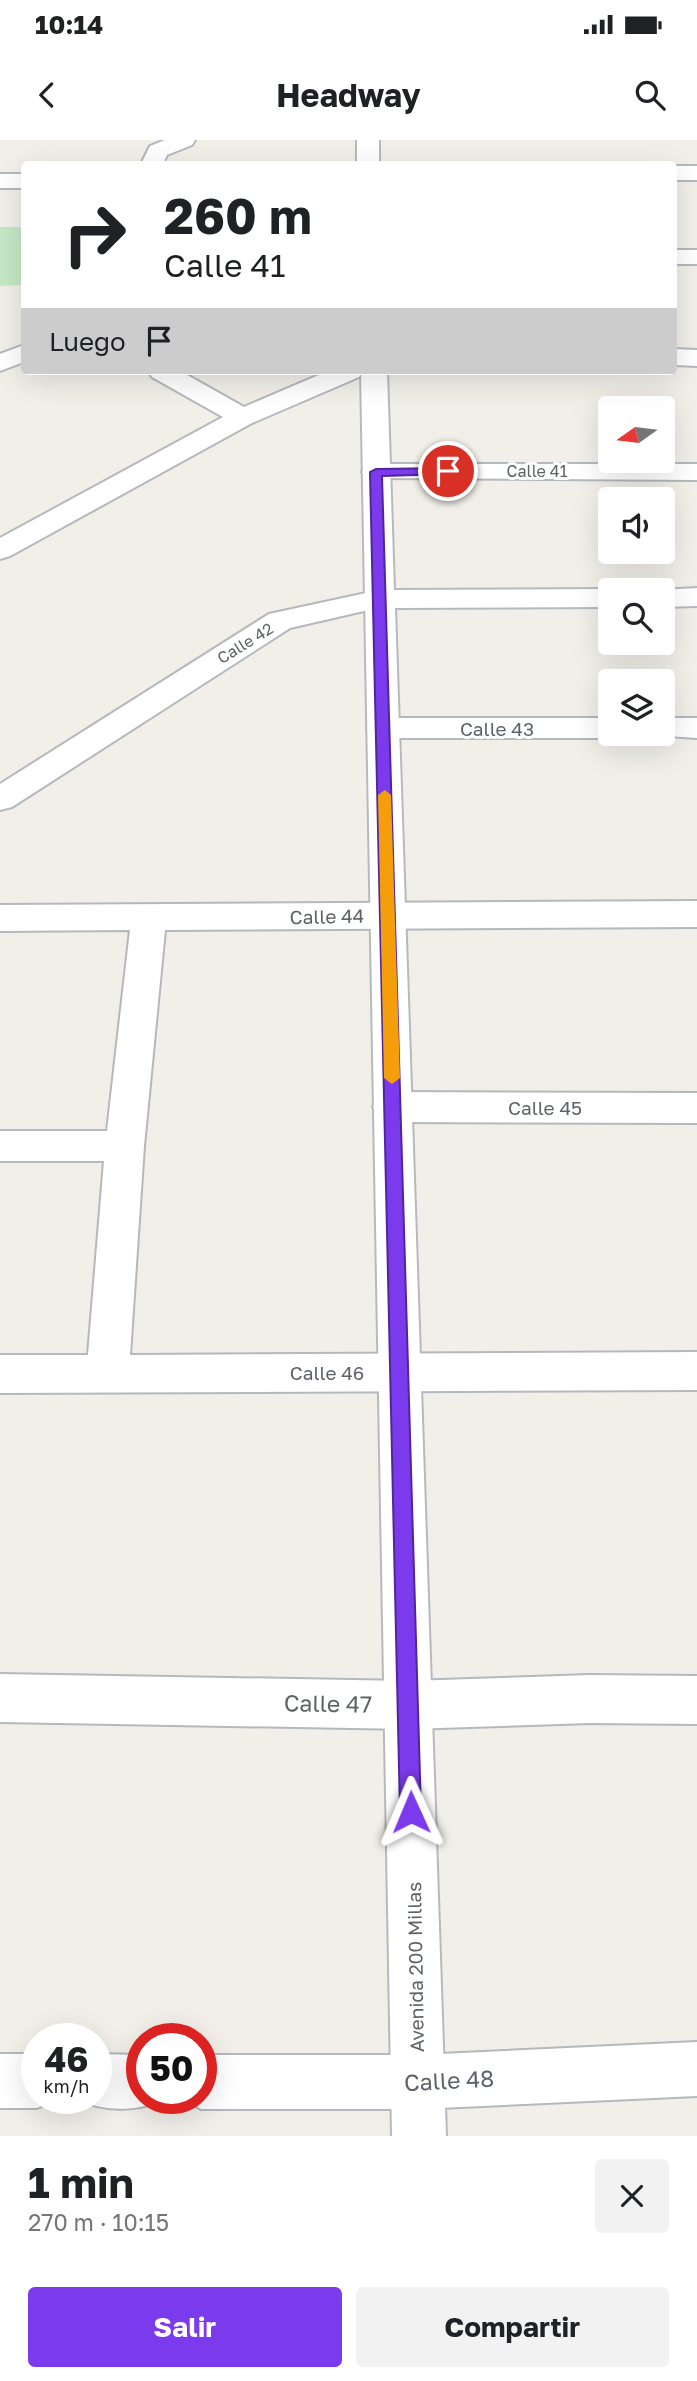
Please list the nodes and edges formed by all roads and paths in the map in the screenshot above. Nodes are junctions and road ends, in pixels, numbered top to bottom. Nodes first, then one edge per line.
1 (184, 140) edge
2 (368, 140) edge
3 (153, 161) edge
4 (368, 161) edge
5 (677, 173) edge
6 (697, 173) edge
7 (0, 181) edge
8 (21, 181) edge
9 (677, 257) edge
10 (697, 257) edge
11 (21, 354) edge
12 (677, 357) edge
13 (697, 358) edge
14 (0, 363) edge
15 (168, 375) edge
16 (341, 375) edge
17 (374, 375) edge
18 (243, 417) junction
19 (376, 472) junction
20 (697, 472) edge
21 (0, 550) edge
22 (697, 597) edge
23 (598, 598) edge
24 (675, 598) edge
25 (380, 599) junction
26 (598, 728) edge
27 (675, 728) edge
28 (697, 728) edge
29 (383, 729) junction
30 (0, 799) edge
31 (697, 914) edge
32 (388, 915) junction
33 (0, 918) edge
34 (149, 918) junction
35 (392, 1107) junction
36 (697, 1108) edge
37 (0, 1146) edge
38 (125, 1146) junction
39 (697, 1371) edge
40 (400, 1372) junction
41 (0, 1374) edge
42 (108, 1374) junction
43 (0, 1698) edge
44 (697, 1700) edge
45 (408, 1704) junction
46 (697, 2069) edge
47 (0, 2081) edge
48 (21, 2081) edge
49 (217, 2082) edge
50 (418, 2082) junction
51 (419, 2136) edge

1 - 3 street
2 - 4 street
5 - 6 street
7 - 8 street
9 - 10 street
11 - 14 street
12 - 13 street
15 - 18 street
16 - 18 street
17 - 19 street, Avenida 200 Millas
18 - 21 street
19 - 20 street, Calle 41
19 - 25 street, Avenida 200 Millas
22 - 24 street
23 - 25 street, Calle 42
25 - 29 street, Avenida 200 Millas
25 - 30 street, Calle 42
26 - 29 street, Calle 43
27 - 28 street
29 - 32 street, Avenida 200 Millas
31 - 32 street, Calle 44
32 - 34 street, Calle 44
32 - 35 street, Avenida 200 Millas
33 - 34 street, Calle 44
34 - 38 street
35 - 36 street, Calle 45
35 - 40 street, Avenida 200 Millas
37 - 38 street
38 - 42 street
39 - 40 street, Calle 46
40 - 42 street, Calle 46
40 - 45 street, Avenida 200 Millas
41 - 42 street, Calle 46
43 - 45 street, Calle 47
44 - 45 street, Calle 47
45 - 50 street, Avenida 200 Millas
46 - 50 street, Calle 48
47 - 48 street
49 - 50 street, Calle 48
50 - 51 street, Avenida 200 Millas

